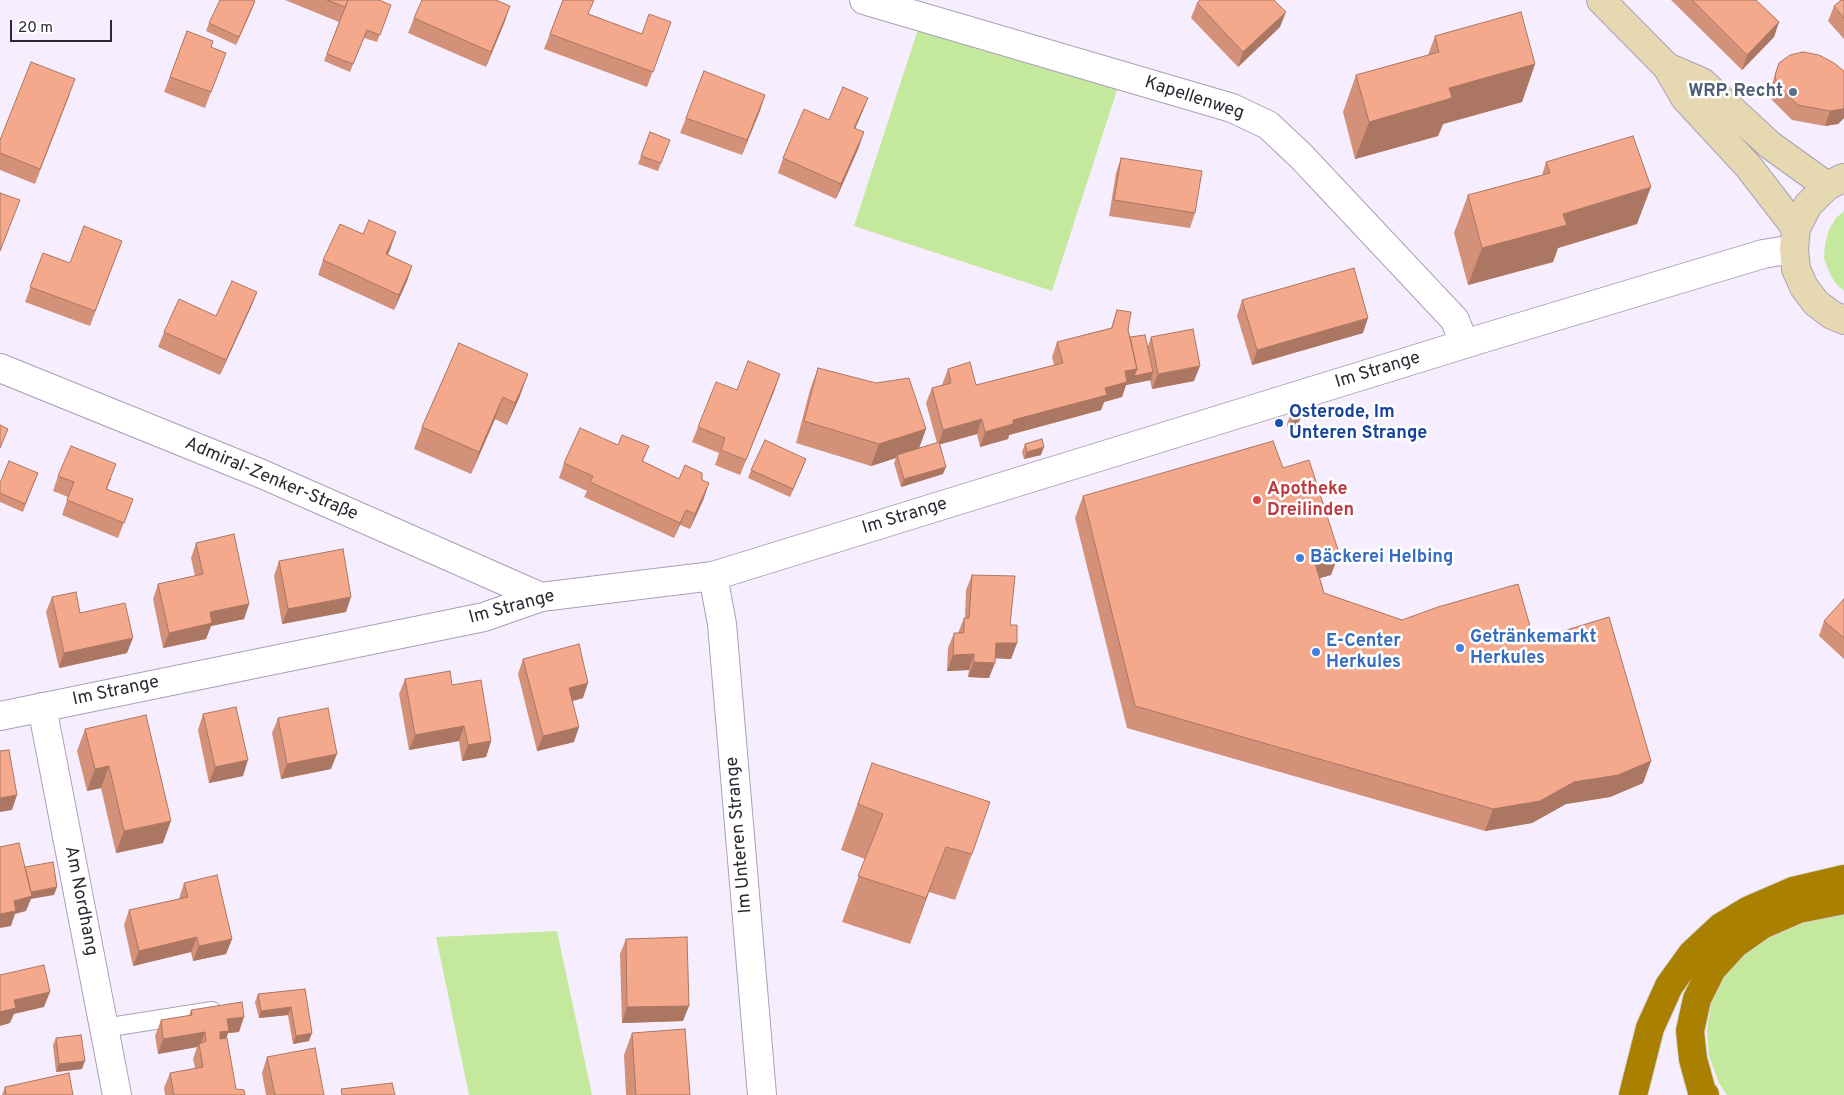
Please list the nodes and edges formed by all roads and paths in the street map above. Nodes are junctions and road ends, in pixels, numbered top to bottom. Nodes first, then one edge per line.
1 (864, 0) edge
2 (1601, 0) edge
3 (1667, 67) junction
4 (1835, 182) edge
5 (1795, 239) junction
6 (1844, 320) edge
7 (1464, 344) junction
8 (0, 368) edge
9 (713, 576) junction
10 (541, 597) junction
11 (42, 707) junction
12 (0, 716) edge
13 (1844, 879) edge
14 (1844, 900) edge
15 (226, 1009) edge
16 (104, 1028) junction
17 (117, 1095) edge
18 (762, 1095) edge
19 (1632, 1095) edge
20 (1705, 1095) edge

1 - 7 street, Kapellenweg
2 - 3 main road
3 - 4 main road
3 - 5 main road
4 - 5 main road
5 - 6 main road
5 - 7 street, Im Strange
7 - 9 street, Im Strange
8 - 10 street, Admiral-Zenker-Straße
9 - 10 street, Im Strange
9 - 18 street, Im Unteren Strange
10 - 11 street, Im Strange
11 - 12 street, Im Strange
11 - 16 street, Am Nordhang
13 - 19 highway
14 - 20 highway
15 - 16 lane
16 - 17 street, Am Nordhang

